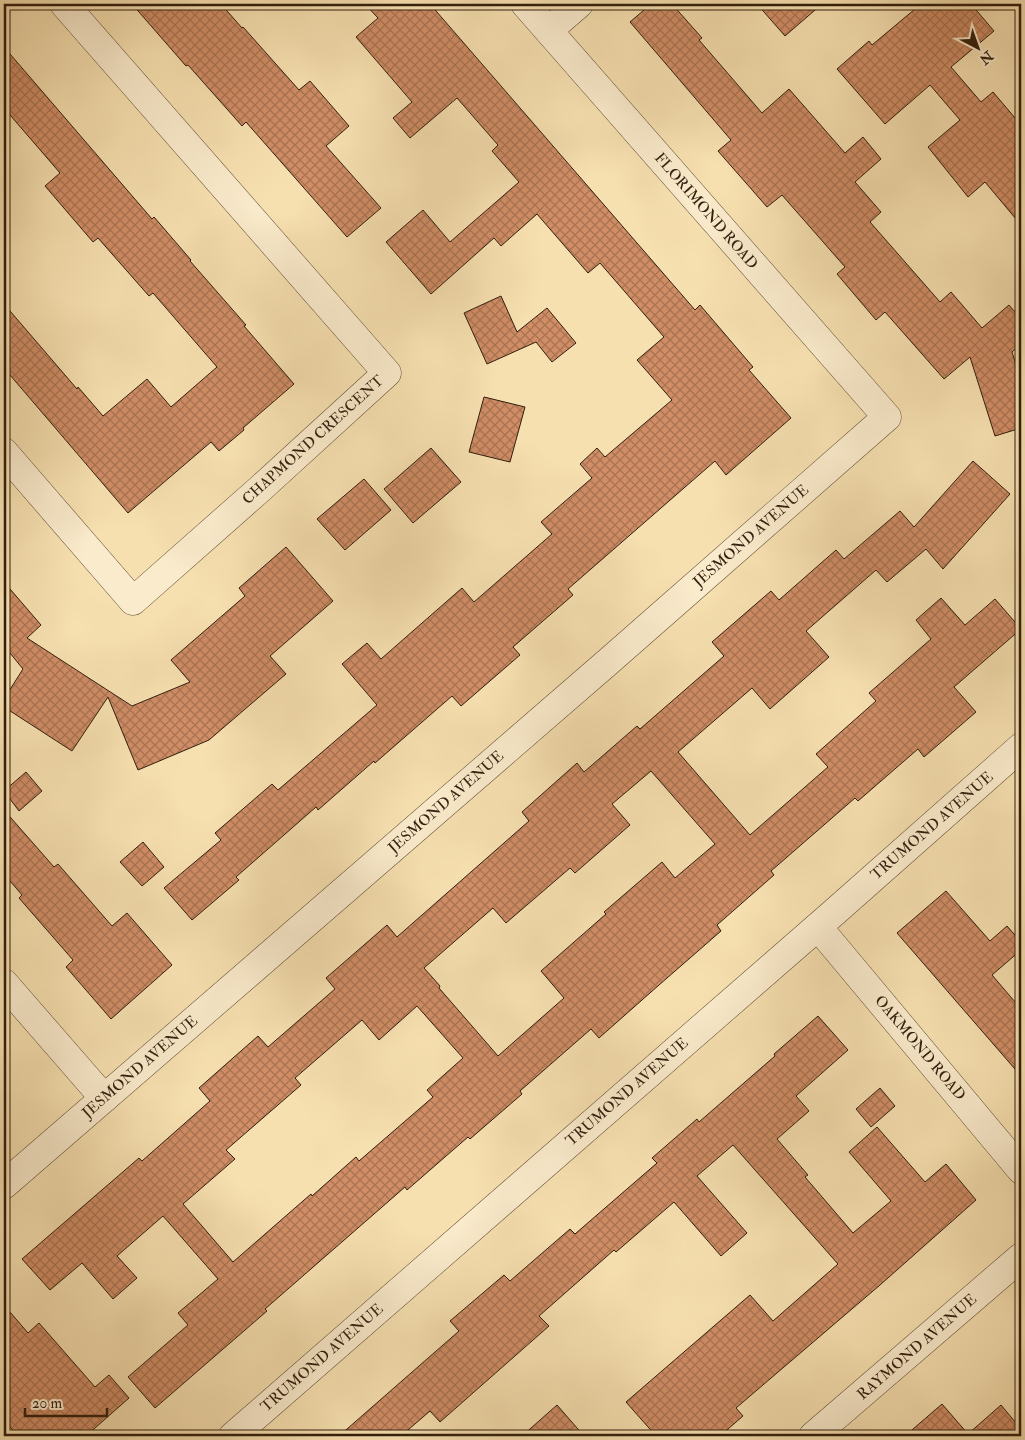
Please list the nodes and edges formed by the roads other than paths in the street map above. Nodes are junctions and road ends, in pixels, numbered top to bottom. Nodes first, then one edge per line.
1 (64, 4) edge
2 (525, 4) edge
3 (580, 4) edge
4 (549, 30) junction
5 (887, 417) joint
6 (4, 452) edge
7 (1021, 748) edge
8 (818, 926) junction
9 (4, 983) edge
10 (104, 1098) junction
11 (1021, 1170) edge
12 (4, 1185) edge
13 (1021, 1258) edge
14 (232, 1436) edge
15 (813, 1436) edge

1 - 6 street, CHAPMOND CRESCENT
2 - 4 street, FLORIMOND ROAD
3 - 4 street
4 - 5 street, FLORIMOND ROAD
5 - 10 street, JESMOND AVENUE
7 - 8 street, TRUMOND AVENUE
8 - 11 street, OAKMOND ROAD
8 - 14 street, TRUMOND AVENUE
9 - 10 street
10 - 12 street, JESMOND AVENUE
13 - 15 street, RAYMOND AVENUE

